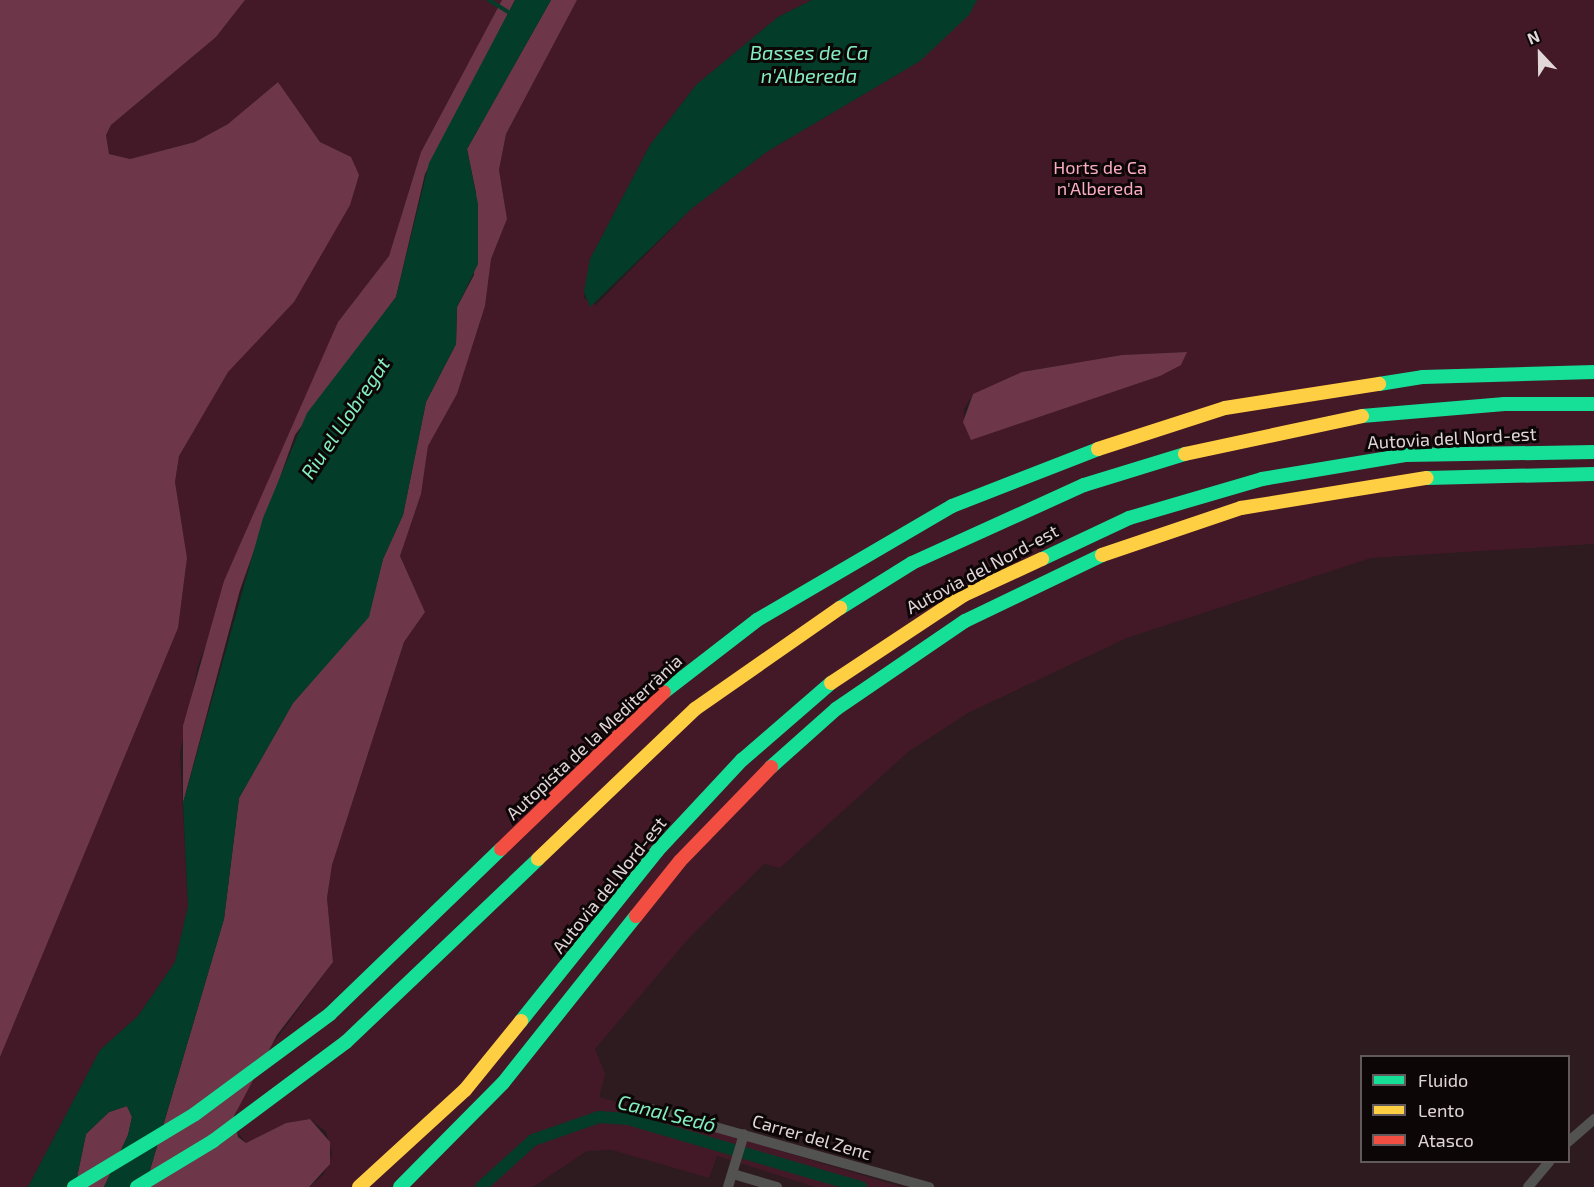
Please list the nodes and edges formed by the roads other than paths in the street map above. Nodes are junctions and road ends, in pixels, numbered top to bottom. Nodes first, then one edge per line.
1 (1594, 372) edge
2 (1594, 404) edge
3 (1594, 452) edge
4 (1594, 474) edge
5 (651, 1108) dead end
6 (1594, 1119) edge
7 (743, 1138) junction
8 (1570, 1141) edge
9 (1547, 1163) edge
10 (735, 1170) junction
11 (74, 1187) edge
12 (137, 1187) edge
13 (359, 1187) edge
14 (400, 1187) edge
15 (728, 1187) edge
16 (777, 1187) edge
17 (929, 1187) edge
18 (1528, 1187) edge

1 - 11 highway, Autopista de la Mediterrània
2 - 12 highway
3 - 13 highway, Autovia del Nord-est
4 - 14 highway, Autovia del Nord-est
5 - 7 street, Carrer del Zenc
6 - 8 street
7 - 10 street
7 - 17 street, Carrer del Zenc
9 - 18 street
10 - 15 street
10 - 16 street

